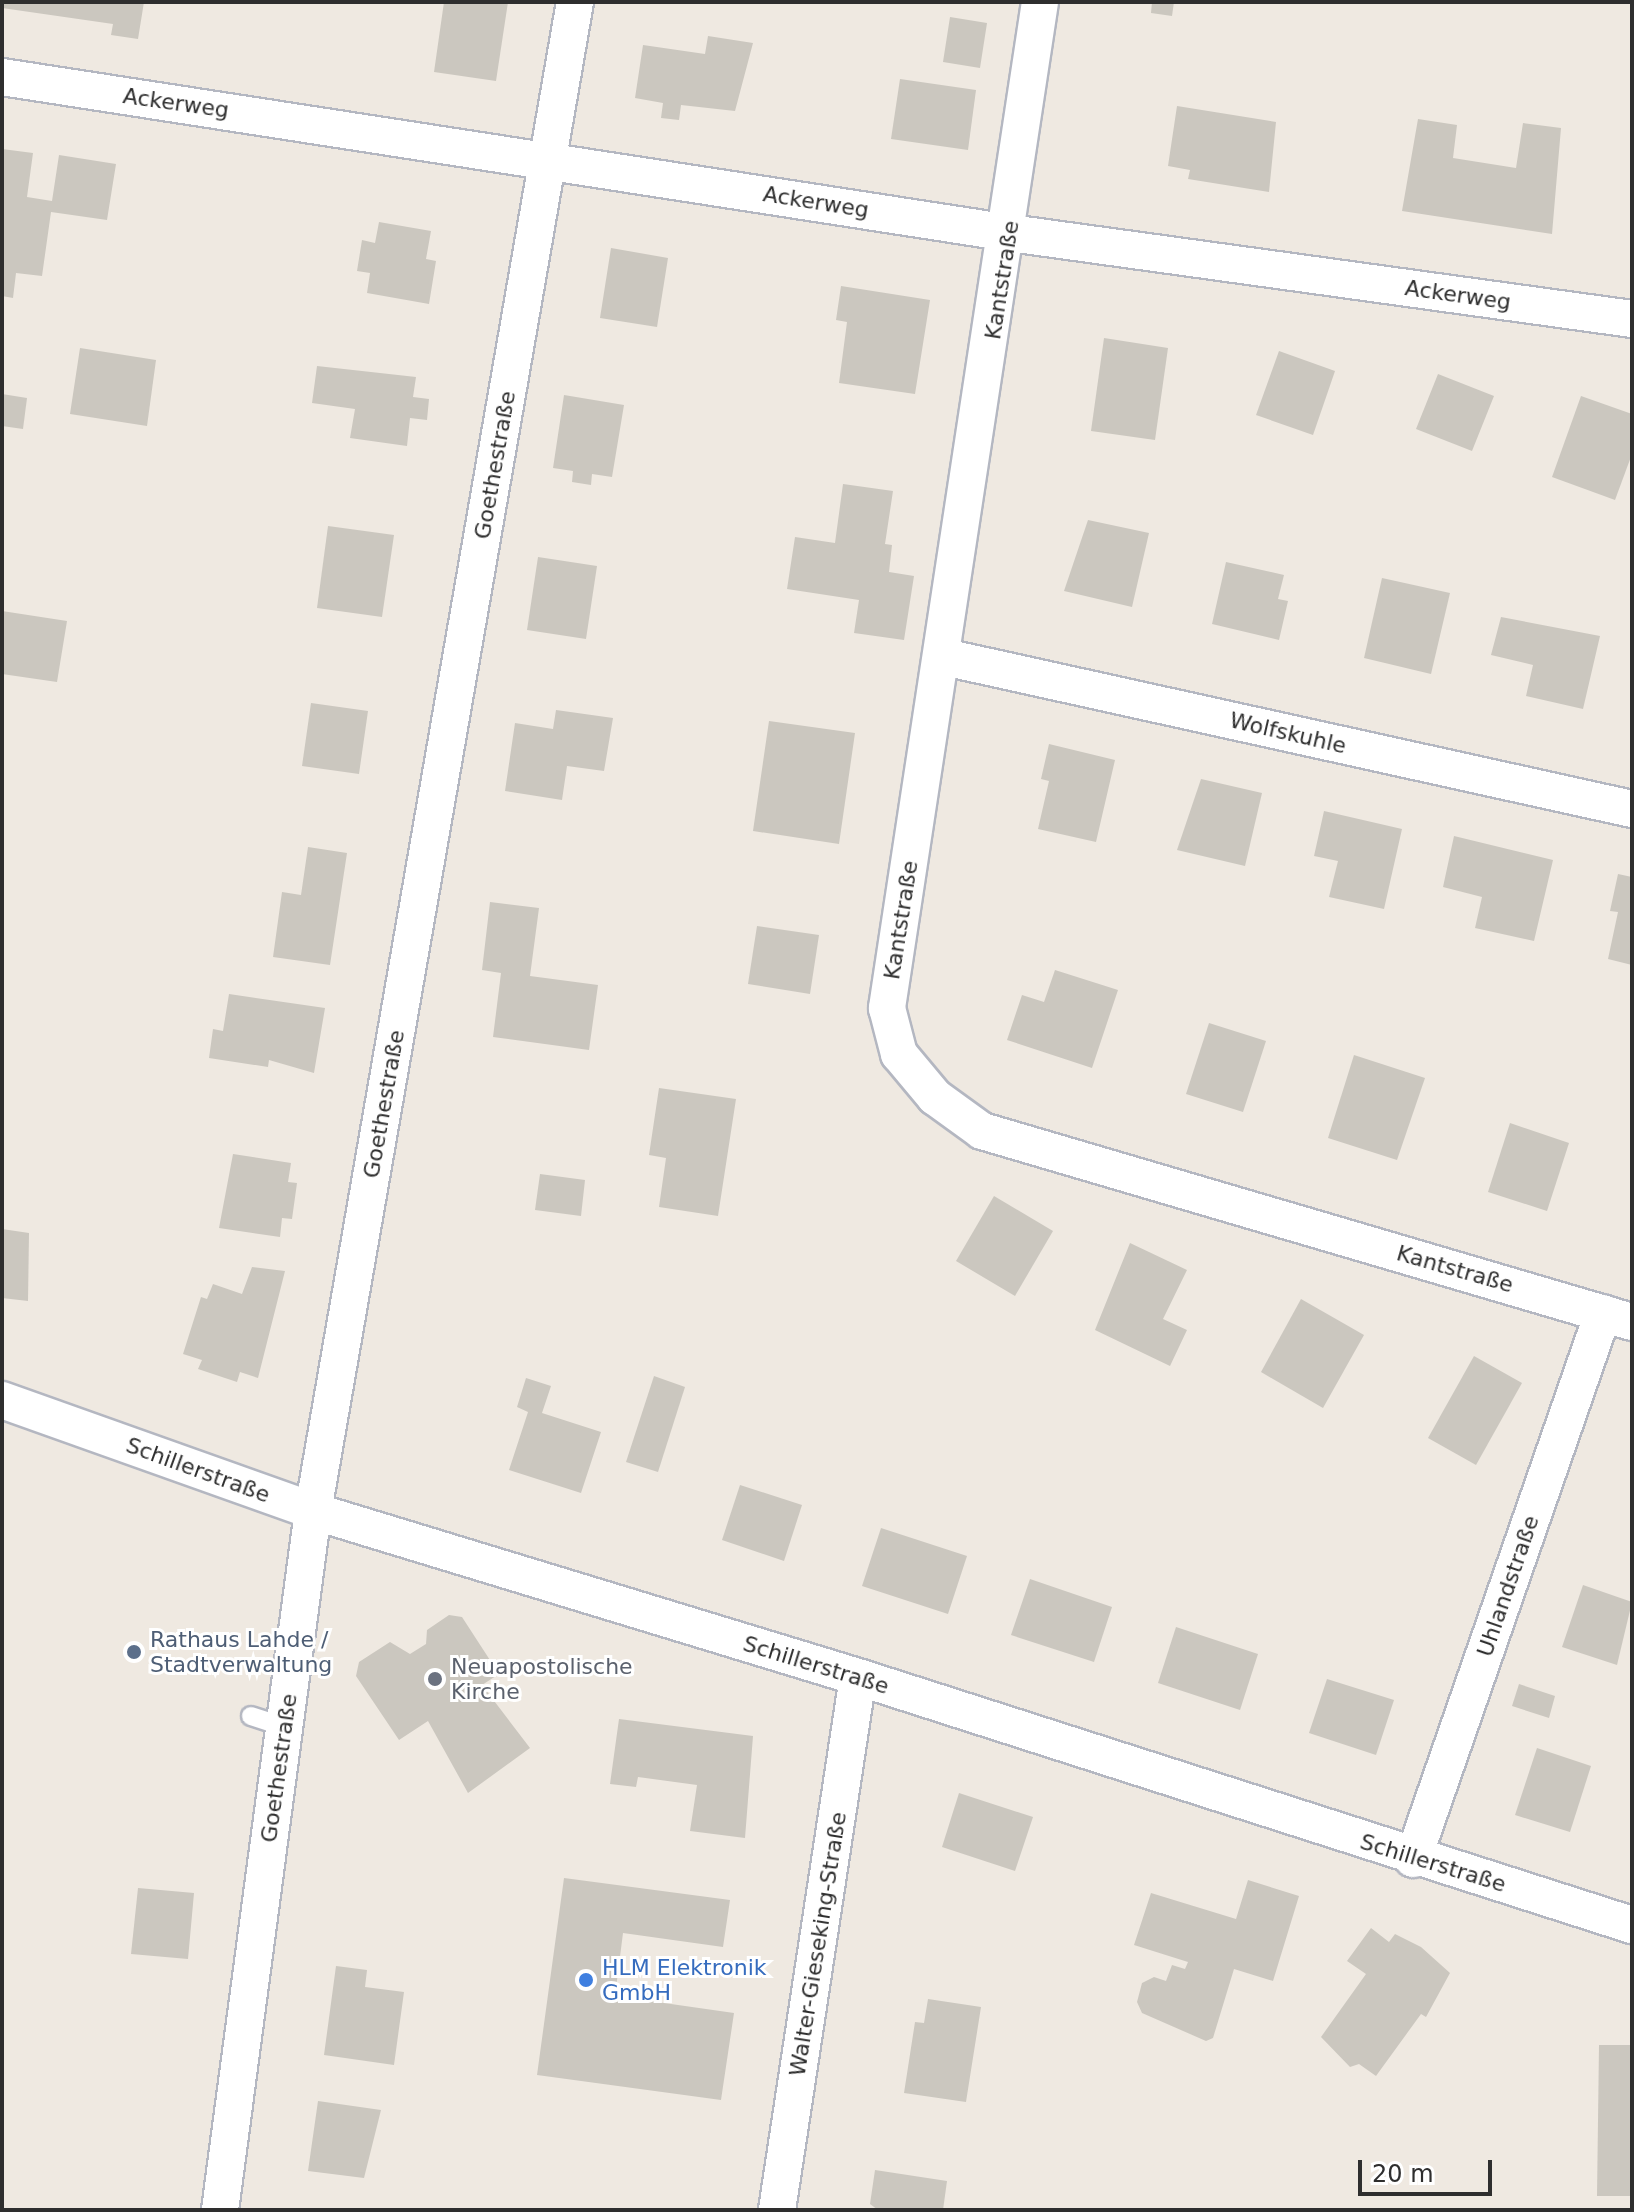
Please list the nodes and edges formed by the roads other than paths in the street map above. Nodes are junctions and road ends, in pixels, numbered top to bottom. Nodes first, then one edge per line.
1 (575, 2) edge
2 (1040, 2) edge
3 (2, 77) edge
4 (548, 158) junction
5 (1010, 233) junction
6 (1632, 319) edge
7 (944, 657) junction
8 (1632, 809) edge
9 (1618, 1317) edge
10 (2, 1400) edge
11 (313, 1511) junction
12 (858, 1677) junction
13 (1413, 1859) junction
14 (1632, 1925) edge
15 (220, 2210) edge
16 (777, 2210) edge

1 - 4 street, Goethestraße
2 - 5 street, Kantstraße
3 - 4 street, Ackerweg
4 - 5 street, Ackerweg
4 - 11 street, Goethestraße
5 - 6 street, Ackerweg
5 - 7 street, Kantstraße
7 - 8 street, Wolfskuhle
7 - 9 street, Kantstraße
9 - 13 street, Uhlandstraße
10 - 11 street, Schillerstraße
11 - 12 street, Schillerstraße
11 - 15 street, Goethestraße
12 - 13 street, Schillerstraße
12 - 16 street, Walter-Gieseking-Straße
13 - 14 street, Schillerstraße

